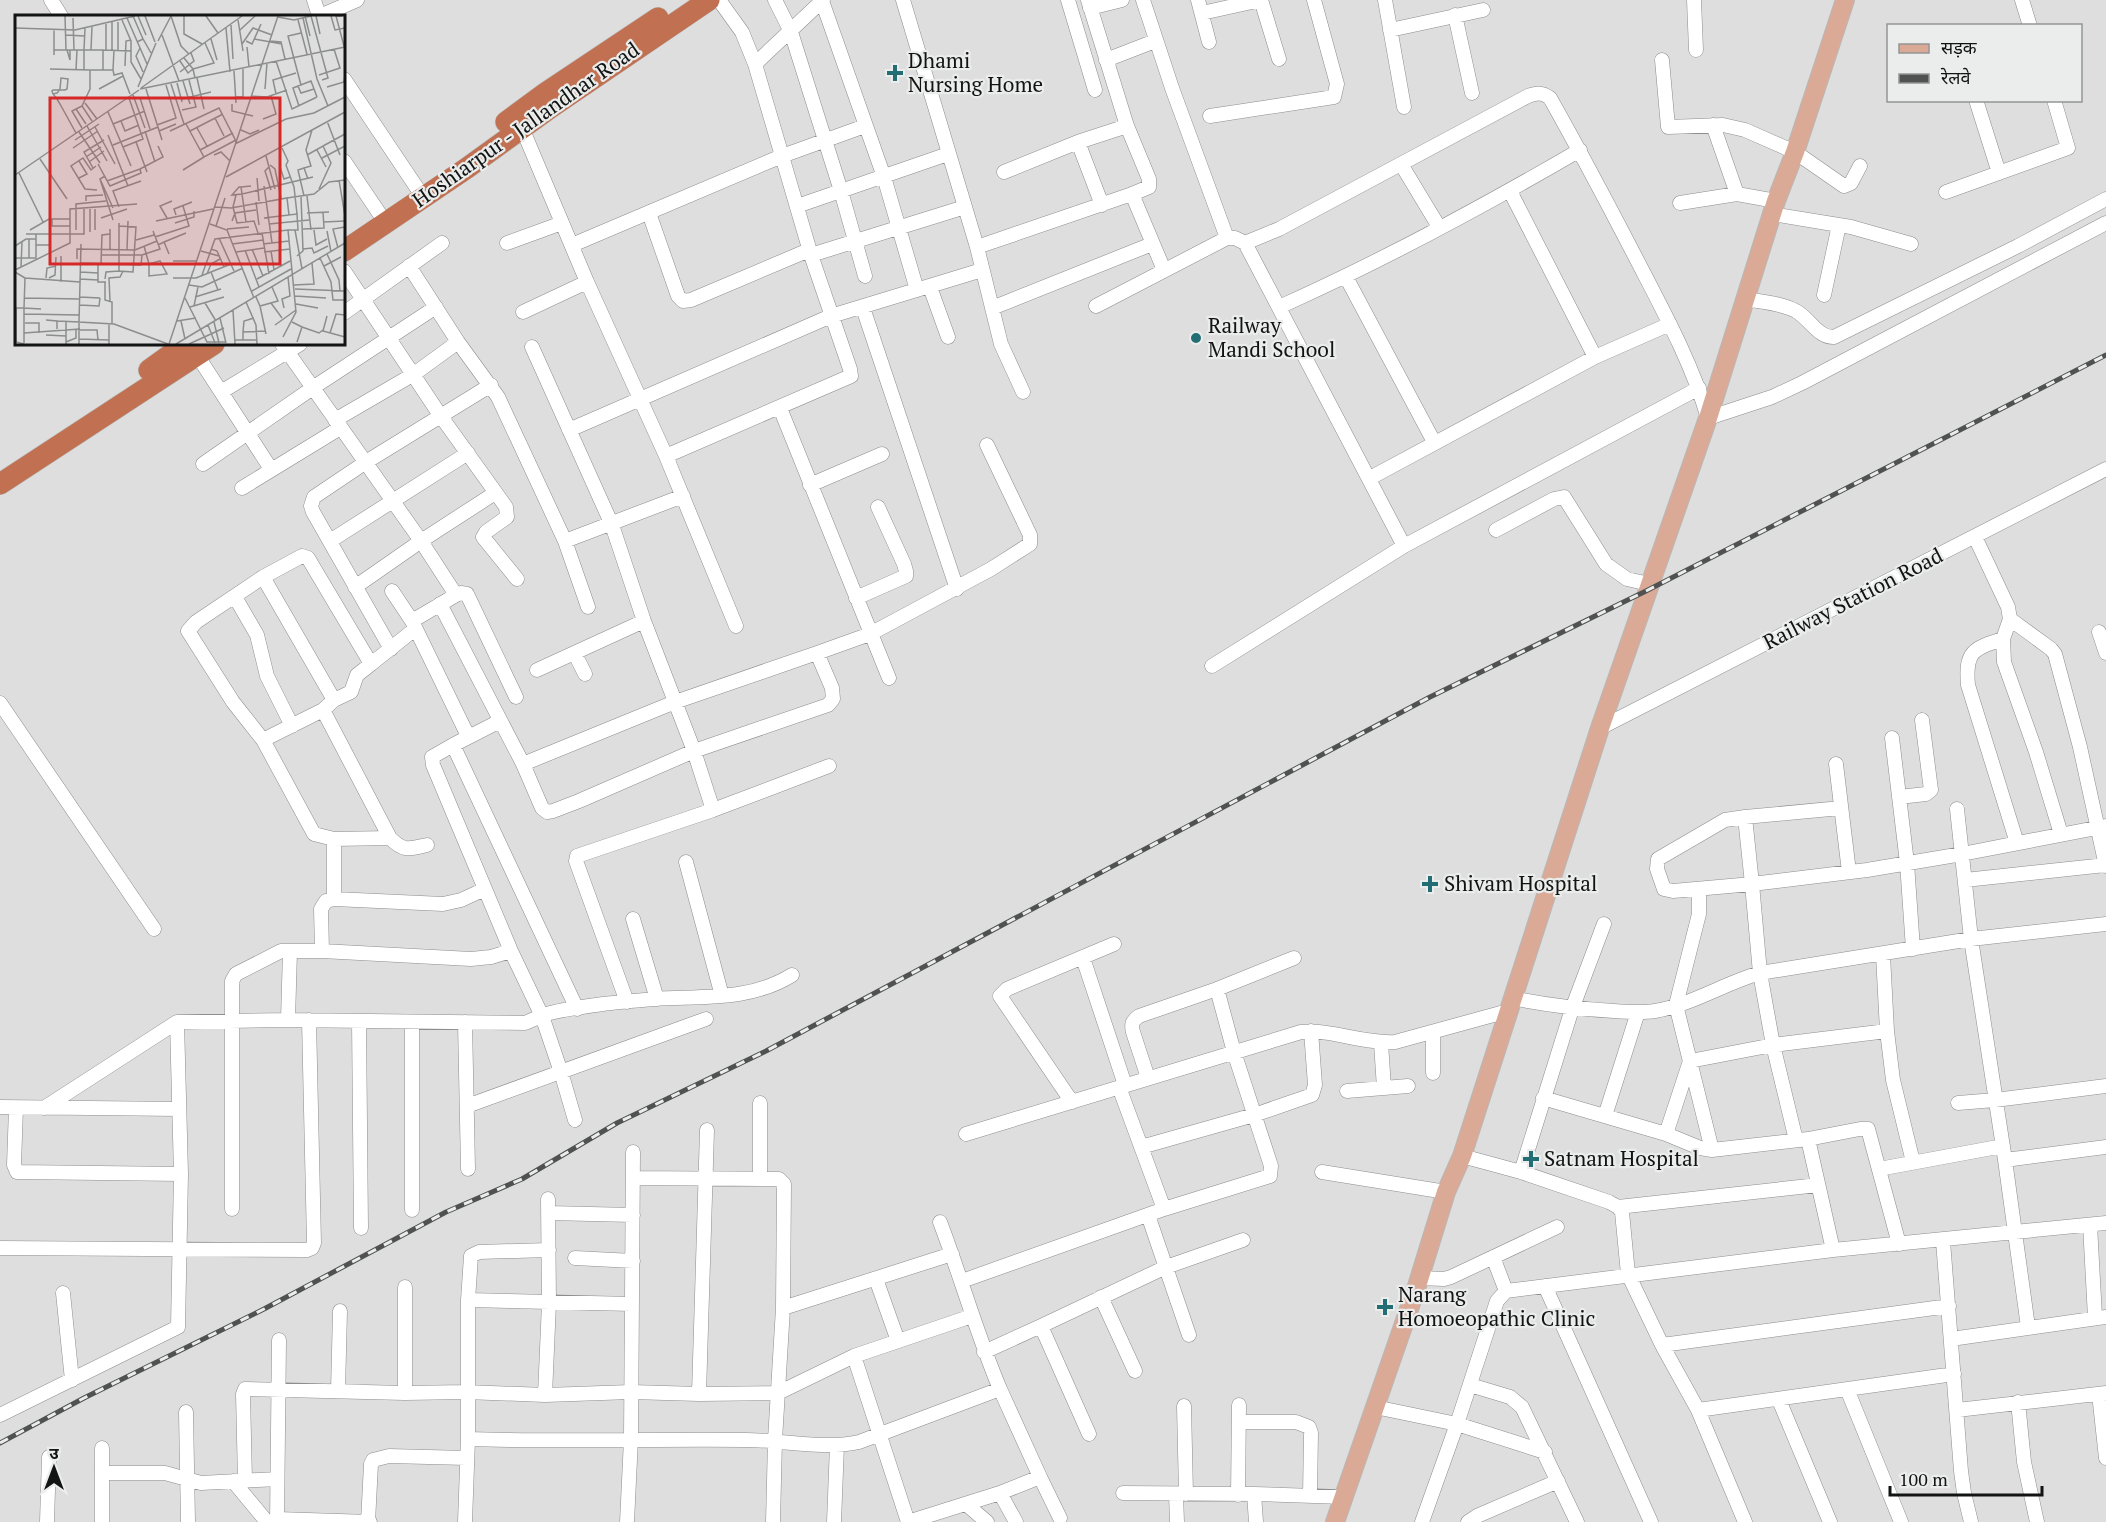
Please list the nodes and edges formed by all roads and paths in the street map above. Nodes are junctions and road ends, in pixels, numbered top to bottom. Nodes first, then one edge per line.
1 (51, 0) edge
2 (314, 0) edge
3 (357, 0) edge
4 (686, 0) edge
5 (709, 0) edge
6 (719, 0) edge
7 (775, 0) edge
8 (903, 0) edge
9 (1068, 0) edge
10 (1122, 0) edge
11 (1143, 0) edge
12 (1261, 0) edge
13 (1314, 0) edge
14 (1385, 0) edge
15 (1694, 0) edge
16 (1845, 0) edge
17 (2022, 0) edge
18 (822, 1) edge
19 (1089, 4) edge
20 (1200, 7) edge
21 (1483, 10) dead end
22 (60, 15) edge
23 (319, 15) edge
24 (321, 15) edge
25 (1455, 15) junction
26 (2029, 24) edge
27 (1390, 30) junction
28 (791, 32) junction
29 (1155, 41) junction
30 (1209, 42) dead end
31 (1696, 50) dead end
32 (1279, 58) dead end
33 (1106, 60) junction
34 (1662, 60) dead end
35 (755, 64) junction
36 (345, 80) edge
37 (1095, 90) dead end
38 (1472, 93) dead end
39 (1977, 102) edge
40 (2055, 102) edge
41 (1404, 107) dead end
42 (1210, 116) dead end
43 (1713, 125) junction
44 (866, 126) junction
45 (1127, 126) junction
46 (522, 128) junction
47 (825, 140) junction
48 (1078, 142) junction
49 (1580, 150) junction
50 (1795, 152) junction
51 (948, 154) junction
52 (782, 156) junction
53 (345, 162) edge
54 (1401, 164) junction
55 (1860, 166) dead end
56 (1004, 172) dead end
57 (1999, 173) junction
58 (884, 177) junction
59 (419, 191) junction
60 (841, 191) junction
61 (1510, 191) junction
62 (1946, 192) dead end
63 (1132, 194) junction
64 (1737, 194) junction
65 (2106, 199) edge
66 (1680, 203) dead end
67 (1102, 205) junction
68 (797, 206) junction
69 (965, 207) junction
70 (1774, 207) junction
71 (379, 213) junction
72 (649, 213) junction
73 (562, 223) junction
74 (2106, 223) edge
75 (1839, 225) junction
76 (898, 227) junction
77 (1439, 227) junction
78 (345, 235) edge
79 (1227, 238) junction
80 (855, 240) junction
81 (442, 243) dead end
82 (507, 243) dead end
83 (1245, 243) junction
84 (1152, 244) junction
85 (1911, 244) dead end
86 (572, 245) junction
87 (977, 247) junction
88 (345, 250) edge
89 (810, 253) junction
90 (409, 267) junction
91 (982, 270) junction
92 (1164, 270) junction
93 (345, 273) edge
94 (865, 276) dead end
95 (1346, 277) junction
96 (587, 282) junction
97 (924, 288) junction
98 (1824, 295) dead end
99 (1745, 299) junction
100 (363, 300) junction
101 (1096, 306) dead end
102 (436, 307) junction
103 (1279, 307) junction
104 (863, 308) junction
105 (992, 308) junction
106 (345, 312) edge
107 (523, 312) dead end
108 (831, 316) junction
109 (1670, 324) junction
110 (948, 337) dead end
111 (389, 338) junction
112 (458, 342) junction
113 (199, 347) edge
114 (532, 347) dead end
115 (285, 348) edge
116 (1595, 357) junction
117 (414, 374) junction
118 (491, 385) junction
119 (314, 387) junction
120 (1700, 388) junction
121 (221, 392) junction
122 (1023, 392) dead end
123 (640, 400) junction
124 (780, 408) junction
125 (440, 415) junction
126 (1708, 418) junction
127 (338, 424) junction
128 (569, 430) junction
129 (248, 433) junction
130 (1434, 442) junction
131 (987, 445) dead end
132 (468, 453) junction
133 (882, 454) dead end
134 (666, 456) junction
135 (366, 462) junction
136 (203, 464) dead end
137 (271, 469) junction
138 (2106, 469) edge
139 (0, 472) edge
140 (1370, 478) junction
141 (0, 484) edge
142 (810, 484) junction
143 (242, 488) dead end
144 (495, 493) junction
145 (683, 496) junction
146 (393, 501) junction
147 (878, 507) dead end
148 (612, 525) junction
149 (1497, 530) dead end
150 (1975, 537) junction
151 (330, 541) junction
152 (421, 541) junction
153 (565, 542) junction
154 (1404, 546) junction
155 (263, 577) junction
156 (517, 579) dead end
157 (1649, 584) junction
158 (356, 586) junction
159 (957, 589) junction
160 (393, 591) dead end
161 (456, 595) junction
162 (235, 597) junction
163 (856, 598) junction
164 (440, 604) junction
165 (588, 607) dead end
166 (2010, 619) junction
167 (644, 621) junction
168 (414, 625) junction
169 (736, 626) dead end
170 (2099, 632) dead end
171 (870, 634) junction
172 (2003, 639) junction
173 (391, 649) junction
174 (817, 652) junction
175 (2106, 653) edge
176 (575, 654) junction
177 (371, 664) junction
178 (1212, 666) dead end
179 (537, 670) dead end
180 (585, 674) dead end
181 (889, 678) dead end
182 (516, 697) dead end
183 (334, 700) junction
184 (675, 702) junction
185 (0, 703) edge
186 (323, 710) junction
187 (1922, 720) dead end
188 (500, 721) junction
189 (292, 726) junction
190 (1600, 728) junction
191 (468, 736) junction
192 (1892, 738) dead end
193 (263, 740) junction
194 (453, 745) junction
195 (694, 751) junction
196 (523, 764) junction
197 (1836, 764) dead end
198 (829, 766) dead end
199 (1899, 797) junction
200 (1841, 808) junction
201 (1957, 809) dead end
202 (713, 810) junction
203 (1745, 817) junction
204 (2102, 827) edge
205 (2061, 834) junction
206 (390, 838) junction
207 (334, 839) junction
208 (2017, 843) junction
209 (427, 845) dead end
210 (1962, 854) junction
211 (686, 862) dead end
212 (1907, 862) junction
213 (2106, 865) edge
214 (1849, 872) junction
215 (1965, 880) junction
216 (1752, 884) junction
217 (1700, 888) junction
218 (485, 889) junction
219 (334, 899) junction
220 (633, 919) dead end
221 (1604, 924) dead end
222 (2106, 924) edge
223 (154, 929) dead end
224 (1971, 939) junction
225 (1114, 944) dead end
226 (1914, 949) junction
227 (290, 951) junction
228 (322, 951) junction
229 (511, 951) junction
230 (1883, 955) junction
231 (1083, 958) junction
232 (1294, 958) dead end
233 (1760, 973) junction
234 (792, 975) dead end
235 (1217, 989) junction
236 (722, 996) junction
237 (657, 999) junction
238 (627, 1002) junction
239 (1510, 1004) junction
240 (1676, 1005) junction
241 (577, 1009) junction
242 (1572, 1009) junction
243 (1638, 1012) junction
244 (542, 1016) junction
245 (706, 1019) dead end
246 (231, 1020) junction
247 (288, 1020) junction
248 (309, 1020) junction
249 (359, 1021) junction
250 (177, 1022) junction
251 (465, 1022) junction
252 (412, 1023) junction
253 (1311, 1031) junction
254 (1887, 1031) junction
255 (1433, 1032) junction
256 (1381, 1043) junction
257 (1773, 1045) junction
258 (1234, 1052) junction
259 (1690, 1061) junction
260 (561, 1072) junction
261 (1433, 1073) dead end
262 (1148, 1078) junction
263 (1122, 1086) junction
264 (1408, 1086) dead end
265 (2106, 1086) edge
266 (1384, 1088) junction
267 (1347, 1091) dead end
268 (1543, 1098) junction
269 (1995, 1100) junction
270 (1072, 1102) junction
271 (760, 1103) dead end
272 (1958, 1103) dead end
273 (466, 1106) junction
274 (0, 1107) edge
275 (16, 1108) junction
276 (44, 1108) junction
277 (179, 1109) junction
278 (1254, 1115) junction
279 (1605, 1116) junction
280 (575, 1120) dead end
281 (707, 1130) dead end
282 (966, 1134) dead end
283 (1666, 1134) junction
284 (1802, 1140) junction
285 (1141, 1147) junction
286 (2106, 1147) edge
287 (1712, 1150) junction
288 (633, 1152) dead end
289 (2004, 1153) junction
290 (1462, 1156) junction
291 (1913, 1162) junction
292 (468, 1168) dead end
293 (1880, 1168) junction
294 (1322, 1172) dead end
295 (1521, 1172) junction
296 (181, 1174) junction
297 (633, 1178) junction
298 (705, 1179) junction
299 (760, 1179) junction
300 (1818, 1185) junction
301 (1446, 1192) junction
302 (548, 1199) dead end
303 (1618, 1207) junction
304 (232, 1209) dead end
305 (1164, 1209) junction
306 (412, 1210) dead end
307 (548, 1214) junction
308 (633, 1215) junction
309 (1148, 1215) junction
310 (940, 1222) dead end
311 (2106, 1223) edge
312 (2090, 1225) junction
313 (1557, 1227) dead end
314 (361, 1228) dead end
315 (2014, 1232) junction
316 (1243, 1240) dead end
317 (1943, 1241) junction
318 (1899, 1244) junction
319 (0, 1248) edge
320 (180, 1249) junction
321 (549, 1250) junction
322 (1833, 1250) junction
323 (952, 1254) junction
324 (1493, 1257) junction
325 (575, 1258) dead end
326 (633, 1261) junction
327 (1166, 1267) junction
328 (1628, 1274) junction
329 (1419, 1278) junction
330 (876, 1279) junction
331 (962, 1281) junction
332 (1545, 1286) junction
333 (405, 1287) dead end
334 (1506, 1291) junction
335 (63, 1293) dead end
336 (1101, 1297) junction
337 (468, 1300) junction
338 (549, 1303) junction
339 (632, 1304) junction
340 (1949, 1306) junction
341 (783, 1308) junction
342 (340, 1311) dead end
343 (972, 1316) junction
344 (2101, 1317) edge
345 (1041, 1326) junction
346 (2028, 1327) junction
347 (1189, 1335) dead end
348 (1951, 1339) junction
349 (279, 1340) dead end
350 (898, 1341) junction
351 (1662, 1345) junction
352 (984, 1352) junction
353 (854, 1356) junction
354 (1135, 1371) dead end
355 (1954, 1374) junction
356 (72, 1380) junction
357 (1470, 1385) junction
358 (279, 1389) junction
359 (1000, 1389) junction
360 (1847, 1389) junction
361 (338, 1390) junction
362 (466, 1392) junction
363 (631, 1392) junction
364 (405, 1393) junction
365 (778, 1393) junction
366 (2102, 1393) edge
367 (699, 1394) junction
368 (545, 1395) junction
369 (1779, 1400) junction
370 (2018, 1402) junction
371 (1239, 1405) dead end
372 (1184, 1406) dead end
373 (1375, 1407) junction
374 (1698, 1410) junction
375 (1957, 1410) junction
376 (186, 1412) dead end
377 (0, 1415) edge
378 (1239, 1422) junction
379 (1457, 1424) junction
380 (880, 1432) junction
381 (1089, 1434) dead end
382 (468, 1439) junction
383 (631, 1439) junction
384 (775, 1440) junction
385 (837, 1445) junction
386 (102, 1448) dead end
387 (1545, 1452) junction
388 (49, 1457) dead end
389 (467, 1458) junction
390 (2106, 1458) edge
391 (102, 1473) junction
392 (1040, 1477) junction
393 (186, 1478) junction
394 (277, 1479) junction
395 (239, 1481) junction
396 (1558, 1481) junction
397 (1000, 1493) junction
398 (1123, 1493) dead end
399 (1181, 1494) junction
400 (1254, 1494) junction
401 (1238, 1495) junction
402 (1310, 1496) junction
403 (1344, 1497) junction
404 (962, 1506) junction
405 (1060, 1518) dead end
406 (274, 1521) edge
407 (47, 1522) edge
408 (102, 1522) edge
409 (188, 1522) edge
410 (369, 1522) edge
411 (465, 1522) edge
412 (627, 1522) edge
413 (773, 1522) edge
414 (834, 1522) edge
415 (907, 1522) edge
416 (958, 1522) edge
417 (987, 1522) edge
418 (1016, 1522) edge
419 (1177, 1522) edge
420 (1256, 1522) edge
421 (1335, 1522) edge
422 (1422, 1522) edge
423 (1468, 1522) edge
424 (1577, 1522) edge
425 (1651, 1522) edge
426 (1745, 1522) edge
427 (1830, 1522) edge
428 (1901, 1522) edge
429 (1971, 1522) edge
430 (2037, 1522) edge

1 - 22 street
2 - 23 street
3 - 24 street
4 - 59 highway
5 - 46 highway, Hoshiarpur - Jallandhar Road
6 - 35 street
7 - 28 street
8 - 51 street
9 - 37 street
10 - 19 street
11 - 29 street
12 - 20 street
12 - 32 street
13 - 42 street
14 - 27 street
15 - 31 street
16 - 50 main road
17 - 26 street
18 - 28 street
18 - 44 street
19 - 33 street
20 - 30 street
21 - 25 street
25 - 27 street
25 - 38 street
27 - 41 street
28 - 35 street
28 - 47 street
29 - 33 street
29 - 79 street
33 - 45 street
34 - 43 street
35 - 52 street
36 - 59 street
39 - 57 street
40 - 57 street
43 - 50 street
43 - 64 street
44 - 47 street
44 - 58 street
45 - 48 street
45 - 63 street
46 - 59 highway, Hoshiarpur - Jallandhar Road
46 - 73 street
47 - 52 street
47 - 60 street
48 - 56 street
48 - 67 street
49 - 54 street
49 - 61 street
49 - 109 street
50 - 55 street
50 - 70 main road
51 - 58 street
51 - 69 street
52 - 68 street
52 - 72 street
53 - 71 street
54 - 77 street
54 - 83 street
57 - 62 street
58 - 60 street
58 - 76 street
59 - 71 highway
59 - 88 highway, Hoshiarpur - Jallandhar Road
60 - 68 street
60 - 80 street
61 - 77 street
61 - 116 street
63 - 67 street
63 - 84 street
64 - 66 street
64 - 70 street
65 - 99 street
67 - 87 street
68 - 89 street
69 - 76 street
69 - 87 street
70 - 75 street
70 - 99 main road
71 - 78 highway
72 - 86 street
72 - 89 street
73 - 82 street
73 - 86 street
74 - 126 street
75 - 85 street
75 - 98 street
76 - 80 street
76 - 97 street
77 - 95 street
79 - 83 street
79 - 92 street
80 - 89 street
80 - 94 street
81 - 90 street
83 - 103 street
84 - 92 street
84 - 105 street
86 - 96 street
87 - 91 street
89 - 108 street
90 - 100 street
90 - 102 street
91 - 97 street
91 - 105 street
92 - 101 street
93 - 100 street
95 - 103 street
95 - 130 street
96 - 107 street
96 - 123 street
97 - 104 street
97 - 110 street
99 - 126 main road
100 - 106 street
100 - 111 street
102 - 111 street
102 - 112 street
103 - 140 street
104 - 108 street
104 - 159 street
105 - 122 street
108 - 123 street
108 - 124 street
109 - 116 street
109 - 120 street
111 - 117 street
111 - 119 street
112 - 117 street
112 - 118 street
113 - 121 street
113 - 139 highway
113 - 141 highway
114 - 128 street
115 - 119 street
115 - 121 street
116 - 130 street
117 - 125 street
117 - 127 street
118 - 125 street
118 - 153 street
119 - 127 street
119 - 129 street
120 - 126 street
120 - 154 street
121 - 129 street
123 - 128 street
123 - 134 street
124 - 134 street
124 - 142 street
125 - 132 street
125 - 135 street
126 - 157 main road
127 - 135 street
127 - 137 street
128 - 148 street
129 - 136 street
129 - 137 street
130 - 140 street
131 - 159 street
132 - 144 street
132 - 146 street
133 - 142 street
134 - 145 street
135 - 146 street
135 - 151 street
137 - 143 street
138 - 150 street, Railway Station Road
140 - 154 street
142 - 163 street
144 - 152 street
144 - 156 street
145 - 148 street
145 - 169 street
146 - 151 street
146 - 152 street
147 - 163 street
148 - 153 street
148 - 167 street
149 - 157 street
150 - 166 street
150 - 190 street, Railway Station Road
151 - 158 street
152 - 158 street
152 - 161 street
153 - 165 street
154 - 178 street
155 - 162 street
155 - 177 street
155 - 183 street
157 - 190 main road
158 - 173 street
159 - 171 street
160 - 168 street
161 - 164 street
161 - 182 street
162 - 189 street
162 - 193 street
163 - 171 street
164 - 168 street
164 - 188 street
166 - 172 street
166 - 204 street
167 - 176 street
167 - 184 street
168 - 173 street
168 - 191 street
170 - 175 street
171 - 174 street
171 - 181 street
172 - 205 street
172 - 208 street
173 - 177 street
174 - 184 street
174 - 195 street
176 - 179 street
176 - 180 street
177 - 183 street
183 - 186 street
184 - 195 street
184 - 196 street
185 - 223 street
186 - 189 street
186 - 206 street
187 - 199 street
188 - 191 street
188 - 196 street
189 - 193 street
190 - 239 main road
191 - 194 street
192 - 199 street
193 - 207 street
194 - 218 street
194 - 241 street
195 - 196 street
195 - 202 street
197 - 200 street
198 - 202 street
199 - 212 street
200 - 203 street
200 - 214 street
201 - 210 street
202 - 238 street
203 - 216 street
203 - 217 street
204 - 205 street
204 - 213 street
205 - 208 street
206 - 207 street
206 - 209 street
207 - 219 street
208 - 210 street
210 - 212 street
210 - 215 street
211 - 236 street
212 - 214 street
212 - 226 street
213 - 215 street
214 - 216 street
215 - 224 street
216 - 217 street
216 - 233 street
217 - 240 street
218 - 219 street
218 - 229 street
219 - 228 street
220 - 237 street
221 - 242 street
222 - 224 street
224 - 226 street
224 - 269 street
225 - 231 street
226 - 230 street
227 - 228 street
227 - 246 street
227 - 247 street
228 - 229 street
229 - 244 street
230 - 233 street
230 - 254 street
231 - 263 street
231 - 270 street
232 - 235 street
233 - 240 street
233 - 257 street
234 - 236 street
235 - 258 street
235 - 262 street
236 - 237 street
237 - 238 street
238 - 241 street
239 - 242 street
239 - 255 street
239 - 290 main road
240 - 243 street
240 - 259 street
241 - 244 street
242 - 243 street
242 - 268 street
243 - 279 street
244 - 251 street
244 - 260 street
245 - 260 street
246 - 247 street
246 - 250 street
246 - 304 street
247 - 248 street
248 - 249 street
248 - 320 street
249 - 252 street
249 - 314 street
250 - 276 street
250 - 277 street
251 - 252 street
251 - 273 street
252 - 306 street
253 - 256 street
253 - 258 street
253 - 278 street
254 - 257 street
254 - 291 street
255 - 256 street
255 - 261 street
256 - 266 street
257 - 259 street
257 - 284 street
258 - 262 street
258 - 278 street
259 - 283 street
259 - 287 street
260 - 273 street
260 - 280 street
262 - 263 street
263 - 270 street
263 - 285 street
264 - 266 street
265 - 269 street
266 - 267 street
268 - 279 street
268 - 295 street
269 - 272 street
269 - 289 street
270 - 282 street
271 - 299 street
273 - 292 street
274 - 275 street
275 - 276 street
275 - 296 street
276 - 277 street
277 - 296 street
278 - 285 street
278 - 305 street
279 - 283 street
281 - 298 street
283 - 287 street
284 - 287 street
284 - 293 street
284 - 300 street
285 - 305 street
286 - 289 street
288 - 297 street
289 - 291 street
289 - 315 street
290 - 295 street
290 - 301 main road
291 - 293 street
293 - 318 street
294 - 301 street
295 - 303 street
296 - 320 street
297 - 298 street
297 - 308 street
298 - 299 street
298 - 367 street
299 - 341 street
300 - 303 street
300 - 322 street
301 - 329 main road
302 - 307 street
303 - 328 street
305 - 309 street
307 - 308 street
307 - 321 street
308 - 326 street
309 - 327 street
309 - 331 street
310 - 323 street
311 - 312 street
312 - 315 street
312 - 344 street
313 - 324 street
315 - 317 street
315 - 346 street
316 - 327 street
317 - 318 street
317 - 340 street
318 - 322 street
319 - 320 street
320 - 356 street
321 - 337 street
321 - 338 street
322 - 328 street
323 - 330 street
323 - 331 street
324 - 329 street
324 - 334 street
325 - 326 street
326 - 339 street
327 - 336 street
327 - 347 street
328 - 332 street
328 - 351 street
329 - 373 main road
330 - 341 street
330 - 350 street
331 - 343 street
332 - 334 street
332 - 425 street
333 - 364 street
334 - 357 street
335 - 356 street
336 - 345 street
336 - 354 street
337 - 338 street
337 - 362 street
338 - 339 street
338 - 368 street
339 - 363 street
340 - 348 street
340 - 351 street
341 - 365 street
342 - 361 street
343 - 350 street
343 - 352 street
344 - 346 street
345 - 352 street
345 - 381 street
346 - 348 street
348 - 355 street
349 - 358 street
350 - 353 street
351 - 374 street
352 - 359 street
353 - 365 street
353 - 380 street
355 - 360 street
355 - 375 street
356 - 377 street
357 - 379 street
357 - 387 street
358 - 361 street
358 - 394 street
358 - 395 street
359 - 380 street
359 - 392 street
360 - 369 street
360 - 428 street
361 - 364 street
362 - 364 street
362 - 368 street
362 - 382 street
363 - 367 street
363 - 368 street
363 - 383 street
365 - 367 street
365 - 384 street
366 - 370 street
366 - 390 street
369 - 374 street
369 - 427 street
370 - 375 street
370 - 430 street
371 - 378 street
372 - 399 street
373 - 379 street
373 - 403 main road
374 - 426 street
375 - 429 street
376 - 393 street
378 - 401 street
378 - 402 street
379 - 387 street
379 - 422 street
380 - 385 street
380 - 415 street
382 - 383 street
382 - 389 street
383 - 384 street
383 - 412 street
384 - 385 street
384 - 413 street
385 - 414 street
386 - 391 street
387 - 396 street
388 - 407 street
389 - 410 street
389 - 411 street
391 - 393 street
391 - 408 street
392 - 397 street
392 - 405 street
393 - 395 street
393 - 409 street
394 - 395 street
394 - 406 street
395 - 406 street
396 - 423 street
396 - 424 street
397 - 404 street
397 - 418 street
398 - 399 street
399 - 401 street
399 - 419 street
400 - 401 street
400 - 402 street
400 - 420 street
402 - 403 street
403 - 421 main road
404 - 415 street
404 - 416 street
404 - 417 street
406 - 410 street

